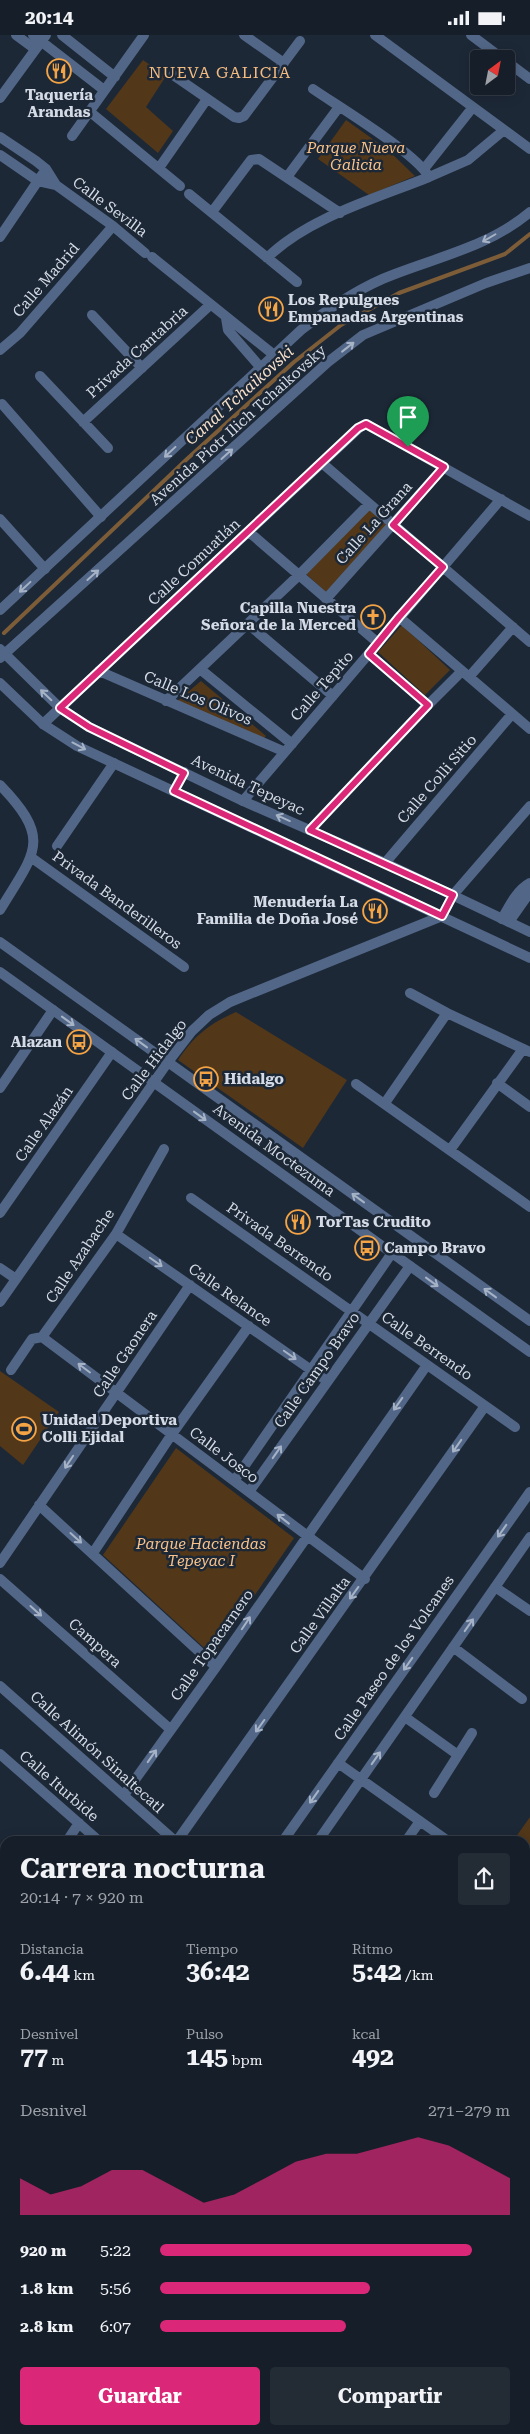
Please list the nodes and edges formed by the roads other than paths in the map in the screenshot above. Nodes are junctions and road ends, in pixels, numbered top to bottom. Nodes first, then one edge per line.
1 (16, 35) edge
2 (62, 35) edge
3 (144, 35) edge
4 (244, 35) edge
5 (375, 35) edge
6 (471, 35) edge
7 (39, 40) edge
8 (300, 41) dead end
9 (491, 50) edge
10 (284, 63) junction
11 (515, 68) edge
12 (173, 75) dead end
13 (115, 77) junction
14 (530, 79) edge
15 (313, 89) dead end
16 (104, 90) junction
17 (0, 98) edge
18 (207, 99) junction
19 (339, 107) junction
20 (473, 107) junction
21 (89, 111) junction
22 (504, 130) junction
23 (72, 136) dead end
24 (0, 137) edge
25 (530, 149) edge
26 (0, 155) edge
27 (158, 168) junction
28 (46, 169) junction
29 (426, 173) junction
30 (287, 177) junction
31 (38, 181) junction
32 (56, 185) junction
33 (180, 186) dead end
34 (189, 193) dead end
35 (212, 212) junction
36 (530, 212) edge
37 (340, 213) junction
38 (113, 226) junction
39 (0, 237) edge
40 (267, 258) junction
41 (530, 267) edge
42 (297, 282) dead end
43 (210, 305) junction
44 (92, 315) dead end
45 (226, 318) junction
46 (0, 350) edge
47 (274, 355) junction
48 (142, 368) junction
49 (261, 368) junction
50 (40, 375) dead end
51 (2, 404) dead end
52 (83, 422) junction
53 (108, 448) dead end
54 (322, 463) junction
55 (444, 467) junction
56 (501, 499) junction
57 (369, 504) junction
58 (530, 516) edge
59 (101, 517) junction
60 (0, 519) edge
61 (393, 525) junction
62 (249, 532) junction
63 (443, 567) junction
64 (45, 569) junction
65 (298, 575) junction
66 (326, 599) junction
67 (0, 610) edge
68 (399, 617) junction
69 (248, 624) junction
70 (513, 627) junction
71 (530, 642) edge
72 (378, 643) junction
73 (2, 654) edge
74 (369, 654) junction
75 (200, 669) junction
76 (99, 671) junction
77 (466, 674) junction
78 (0, 683) edge
79 (333, 696) junction
80 (166, 701) junction
81 (431, 701) junction
82 (60, 708) junction
83 (512, 714) junction
84 (43, 724) junction
85 (530, 729) edge
86 (288, 748) junction
87 (114, 763) junction
88 (184, 773) junction
89 (0, 785) edge
90 (174, 791) junction
91 (243, 801) junction
92 (530, 806) edge
93 (310, 830) junction
94 (57, 846) dead end
95 (32, 858) junction
96 (385, 863) junction
97 (530, 883) edge
98 (530, 892) edge
99 (453, 895) junction
100 (0, 909) edge
101 (442, 916) junction
102 (505, 921) junction
103 (530, 932) edge
104 (1, 944) edge
105 (530, 958) edge
106 (184, 967) dead end
107 (0, 972) edge
108 (410, 993) dead end
109 (53, 1010) junction
110 (447, 1013) junction
111 (527, 1050) edge
112 (112, 1052) junction
113 (168, 1062) junction
114 (154, 1082) junction
115 (497, 1083) junction
116 (356, 1084) dead end
117 (0, 1088) edge
118 (385, 1103) junction
119 (530, 1107) edge
120 (164, 1149) dead end
121 (450, 1150) junction
122 (191, 1198) dead end
123 (530, 1207) edge
124 (0, 1213) edge
125 (116, 1234) junction
126 (392, 1253) junction
127 (410, 1266) junction
128 (0, 1268) edge
129 (16, 1279) junction
130 (190, 1285) junction
131 (0, 1302) edge
132 (351, 1311) junction
133 (530, 1321) edge
134 (368, 1323) junction
135 (249, 1326) junction
136 (42, 1337) junction
137 (530, 1352) edge
138 (427, 1365) junction
139 (11, 1370) dead end
140 (311, 1370) junction
141 (327, 1381) junction
142 (116, 1393) junction
143 (485, 1406) junction
144 (515, 1427) dead end
145 (172, 1434) junction
146 (234, 1481) junction
147 (249, 1492) junction
148 (530, 1492) edge
149 (39, 1505) junction
150 (305, 1536) junction
151 (530, 1537) edge
152 (93, 1553) junction
153 (0, 1563) edge
154 (0, 1579) edge
155 (364, 1579) junction
156 (495, 1587) junction
157 (530, 1611) edge
158 (453, 1647) junction
159 (216, 1667) junction
160 (0, 1686) edge
161 (522, 1699) dead end
162 (404, 1717) junction
163 (170, 1729) junction
164 (472, 1733) dead end
165 (0, 1754) edge
166 (458, 1755) junction
167 (338, 1763) junction
168 (361, 1779) junction
169 (434, 1793) dead end
170 (124, 1795) junction
171 (420, 1821) junction
172 (79, 1823) junction
173 (70, 1836) edge
174 (93, 1836) edge
175 (170, 1836) edge
176 (180, 1836) edge
177 (287, 1836) edge
178 (321, 1836) edge
179 (410, 1836) edge
180 (441, 1836) edge

1 - 7 street
2 - 13 street
3 - 13 street
4 - 10 street
5 - 20 street
6 - 9 street
7 - 16 street
7 - 17 street
8 - 10 street
10 - 18 street
11 - 14 street
12 - 18 street
13 - 16 street
15 - 19 street
16 - 21 street
18 - 27 street
19 - 29 street
19 - 30 street
20 - 22 street
20 - 29 street
21 - 23 street
21 - 27 street
22 - 25 street
22 - 29 street
24 - 28 street, Calle Sevilla
26 - 31 street, Calle Sevilla
27 - 33 street
28 - 31 street
28 - 32 street, Calle Sevilla
29 - 37 street
30 - 35 street
30 - 37 street
31 - 32 street, Calle Sevilla
31 - 39 street
32 - 38 street, Calle Sevilla
34 - 35 street
35 - 40 street
36 -> 47 street, Avenida Piotr Ilich Tchaikovsky
37 - 40 street
38 - 43 street, Calle Sevilla
38 - 46 street, Calle Madrid
40 - 42 street
73 -> 41 street, Avenida Piotr Ilich Tchaikovsky
43 - 45 street, Calle Sevilla
43 - 48 street, Privada Cantabria
44 - 48 street
45 - 47 street, Calle Sevilla
45 - 49 street, Calle Sevilla
47 - 49 street, Avenida Piotr Ilich Tchaikovsky
48 - 52 street, Privada Cantabria
49 -> 59 street, Avenida Piotr Ilich Tchaikovsky
50 - 52 street
51 - 59 street
52 - 53 street
54 - 55 street, Calle Comuatlán
54 - 57 street
54 - 62 street, Calle Comuatlán
55 - 56 street
55 - 61 street, Calle La Grana
56 - 58 street
56 - 63 street, Calle Tepito
57 - 61 street
57 - 65 street
59 - 64 street, Avenida Piotr Ilich Tchaikovsky
60 - 64 street
61 - 63 street
61 - 66 street, Calle La Grana
62 - 65 street
62 - 76 street, Calle Comuatlán
63 - 68 street, Calle Tepito
63 - 70 street
64 -> 67 street, Avenida Piotr Ilich Tchaikovsky
65 - 66 street
65 - 69 street
66 - 72 street
68 - 72 street, Calle Tepito
68 - 77 street
69 - 75 street
69 - 79 street
70 - 71 street
70 - 77 street
72 - 74 street, Calle Tepito
82 -> 73 street, Avenida Tepeyac
74 - 79 street, Calle Tepito
74 - 81 street
75 - 80 street
75 - 86 street
76 - 80 street, Calle Los Olivos
76 - 82 street, Calle Comuatlán
77 - 81 street
77 - 83 street
78 - 84 street
79 - 86 street, Calle Tepito
80 - 86 street, Calle Los Olivos
81 - 93 street
82 - 84 street, Calle Comuatlán
82 - 88 street, Avenida Tepeyac
83 - 85 street
83 - 96 street, Calle Colli Sitio
84 -> 87 street
86 - 91 street, Calle Tepito
87 - 90 street
87 - 94 street
88 - 90 street
88 - 91 street, Avenida Tepeyac
89 - 95 street
90 - 101 street
93 -> 91 street, Avenida Tepeyac
92 - 99 street
93 - 96 street, Avenida Tepeyac
95 - 100 street
95 - 106 street, Privada Banderilleros
96 - 99 street, Avenida Tepeyac
97 - 102 street
98 - 102 street
99 - 101 street
99 - 102 street, Avenida Tepeyac
101 - 105 street
101 - 113 street, Calle Hidalgo
102 - 103 street, Avenida Tepeyac
113 -> 104 street, Avenida Moctezuma
107 - 109 street, Avenida Moctezuma
108 - 110 street
109 -> 112 street, Avenida Moctezuma
109 - 117 street
110 - 111 street
110 - 118 street
111 - 115 street
112 - 114 street, Avenida Moctezuma
112 - 124 street, Calle Alazán
113 - 114 street, Calle Hidalgo
133 -> 113 street, Avenida Moctezuma
114 -> 126 street, Avenida Moctezuma
114 - 129 street, Calle Hidalgo
115 - 119 street
115 - 121 street
116 - 118 street
118 - 121 street
120 - 125 street, Calle Azabache
121 - 123 street
122 - 132 street, Privada Berrendo
125 -> 130 street, Calle Relance
125 - 136 street, Calle Azabache
126 - 127 street, Avenida Moctezuma
126 - 132 street, Calle Campo Bravo
127 - 134 street, Calle Campo Bravo
127 -> 137 street, Avenida Moctezuma
128 - 129 street
129 - 131 street, Calle Hidalgo
130 - 135 street, Calle Relance
130 - 142 street, Calle Gaonera
132 - 134 street, Calle Berrendo
132 - 140 street, Calle Campo Bravo
134 - 138 street, Calle Berrendo
134 - 141 street, Calle Campo Bravo
135 -> 140 street, Calle Relance
135 - 145 street
136 - 139 street, Calle Azabache
142 -> 136 street, Calle Josco
138 - 143 street, Calle Berrendo
138 -> 150 street, Calle Topacarnero
140 - 141 street, Calle Relance
140 - 146 street, Calle Campo Bravo
147 -> 141 street, Calle Campo Bravo
142 - 145 street, Calle Josco
142 -> 149 street, Calle Gaonera
143 - 144 street
143 -> 155 street, Calle Villalta
145 - 146 street, Calle Josco
145 - 152 street
146 - 147 street, Calle Josco
150 -> 147 street, Calle Josco
148 -> 167 street, Calle Paseo de los Volcanes
149 -> 152 street
149 - 153 street, Calle Gaonera
150 - 155 street, Calle Josco
159 -> 150 street, Calle Topacarnero
151 - 156 street
152 - 159 street
154 -> 163 street, Campera
155 -> 176 street, Calle Villalta
156 - 157 street
158 -> 156 street
158 - 161 street
158 - 162 street
159 - 163 street, Calle Topacarnero
160 - 170 street, Calle Alimón Sinaltecatl
162 - 166 street
168 -> 162 street
170 -> 163 street, Calle Topacarnero
164 - 166 street
165 - 172 street, Calle Iturbide
166 - 169 street
167 - 168 street
167 -> 177 street, Calle Paseo de los Volcanes
168 - 171 street
168 - 178 street
170 - 175 street, Calle Alimón Sinaltecatl
171 - 179 street
171 - 180 street
172 - 173 street
172 - 174 street, Calle Iturbide

